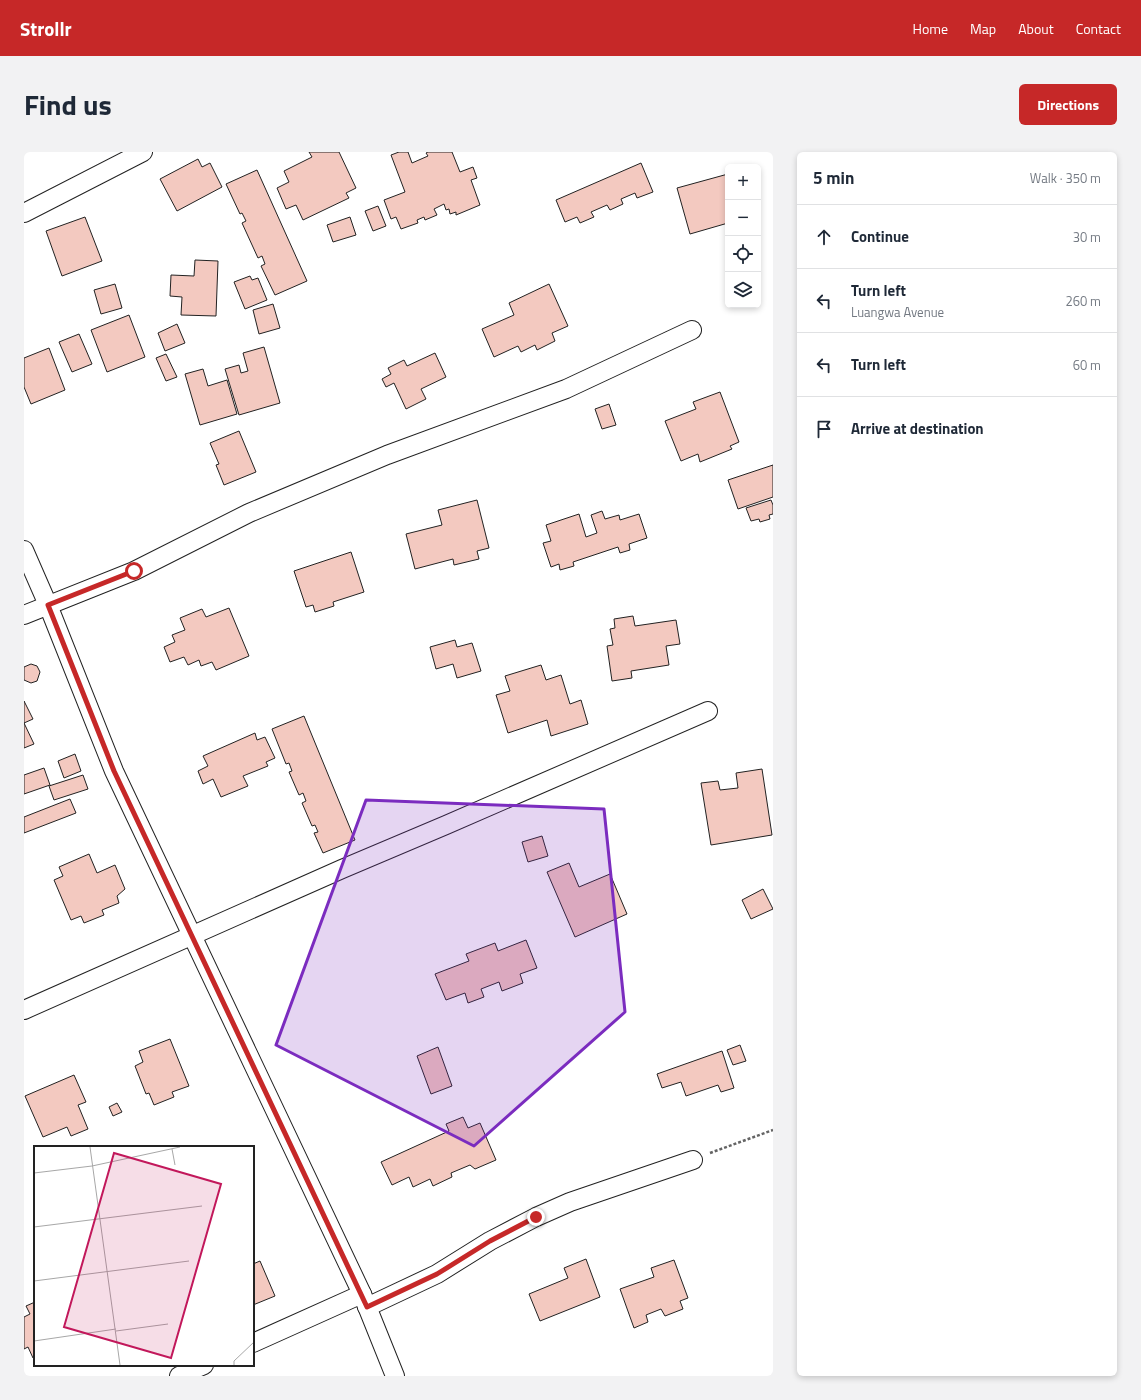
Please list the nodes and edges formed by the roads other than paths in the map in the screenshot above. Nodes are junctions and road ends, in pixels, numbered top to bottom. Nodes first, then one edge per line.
1 (143, 152) edge
2 (24, 213) edge
3 (692, 330) dead end
4 (24, 550) edge
5 (48, 605) junction
6 (24, 616) edge
7 (708, 711) dead end
8 (191, 936) junction
9 (24, 1010) edge
10 (693, 1160) road end
11 (364, 1300) junction
12 (254, 1343) edge
13 (202, 1366) edge
14 (179, 1376) edge
15 (396, 1376) edge

1 - 2 street
3 - 5 street
4 - 5 street
5 - 6 street
5 - 8 street
7 - 8 street
8 - 9 street
8 - 11 street
10 - 11 street
11 - 12 street
11 - 15 street
13 - 14 street

